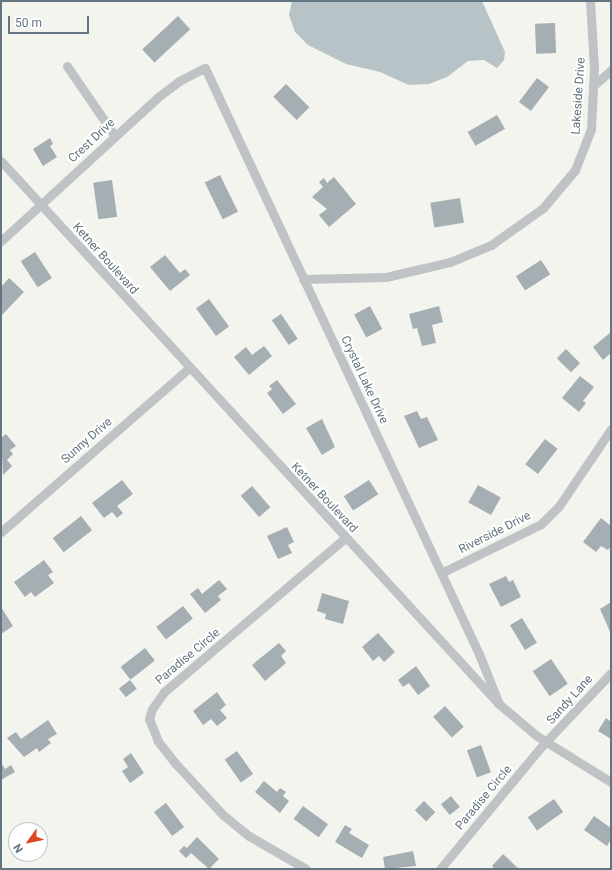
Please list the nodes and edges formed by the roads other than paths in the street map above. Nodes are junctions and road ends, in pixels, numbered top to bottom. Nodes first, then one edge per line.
1 (590, 1) edge
2 (68, 66) dead end
3 (205, 68) joint
4 (611, 70) edge
5 (594, 85) junction
6 (115, 136) junction
7 (1, 161) edge
8 (40, 206) junction
9 (1, 241) edge
10 (303, 279) junction
11 (189, 368) junction
12 (611, 429) edge
13 (1, 532) edge
14 (345, 538) junction
15 (441, 574) junction
16 (611, 673) edge
17 (499, 704) junction
18 (546, 742) junction
19 (611, 782) edge
20 (306, 869) edge
21 (440, 869) edge

1 - 5 street, Lakeside Drive
2 - 6 street
3 - 6 street, Crest Drive
3 - 10 street, Crystal Lake Drive
4 - 5 street
5 - 10 street, Lakeside Drive
6 - 8 street, Crest Drive
7 - 8 street, Ketner Boulevard
8 - 9 street, Crest Drive
8 - 11 street, Ketner Boulevard
10 - 15 street, Crystal Lake Drive
11 - 13 street, Sunny Drive
11 - 14 street, Ketner Boulevard
12 - 15 street, Riverside Drive
14 - 17 street, Ketner Boulevard
14 - 20 street, Paradise Circle
15 - 17 street, Crystal Lake Drive
16 - 18 street, Sandy Lane
17 - 18 street, Ketner Boulevard
18 - 19 street, Ketner Boulevard
18 - 21 street, Paradise Circle

